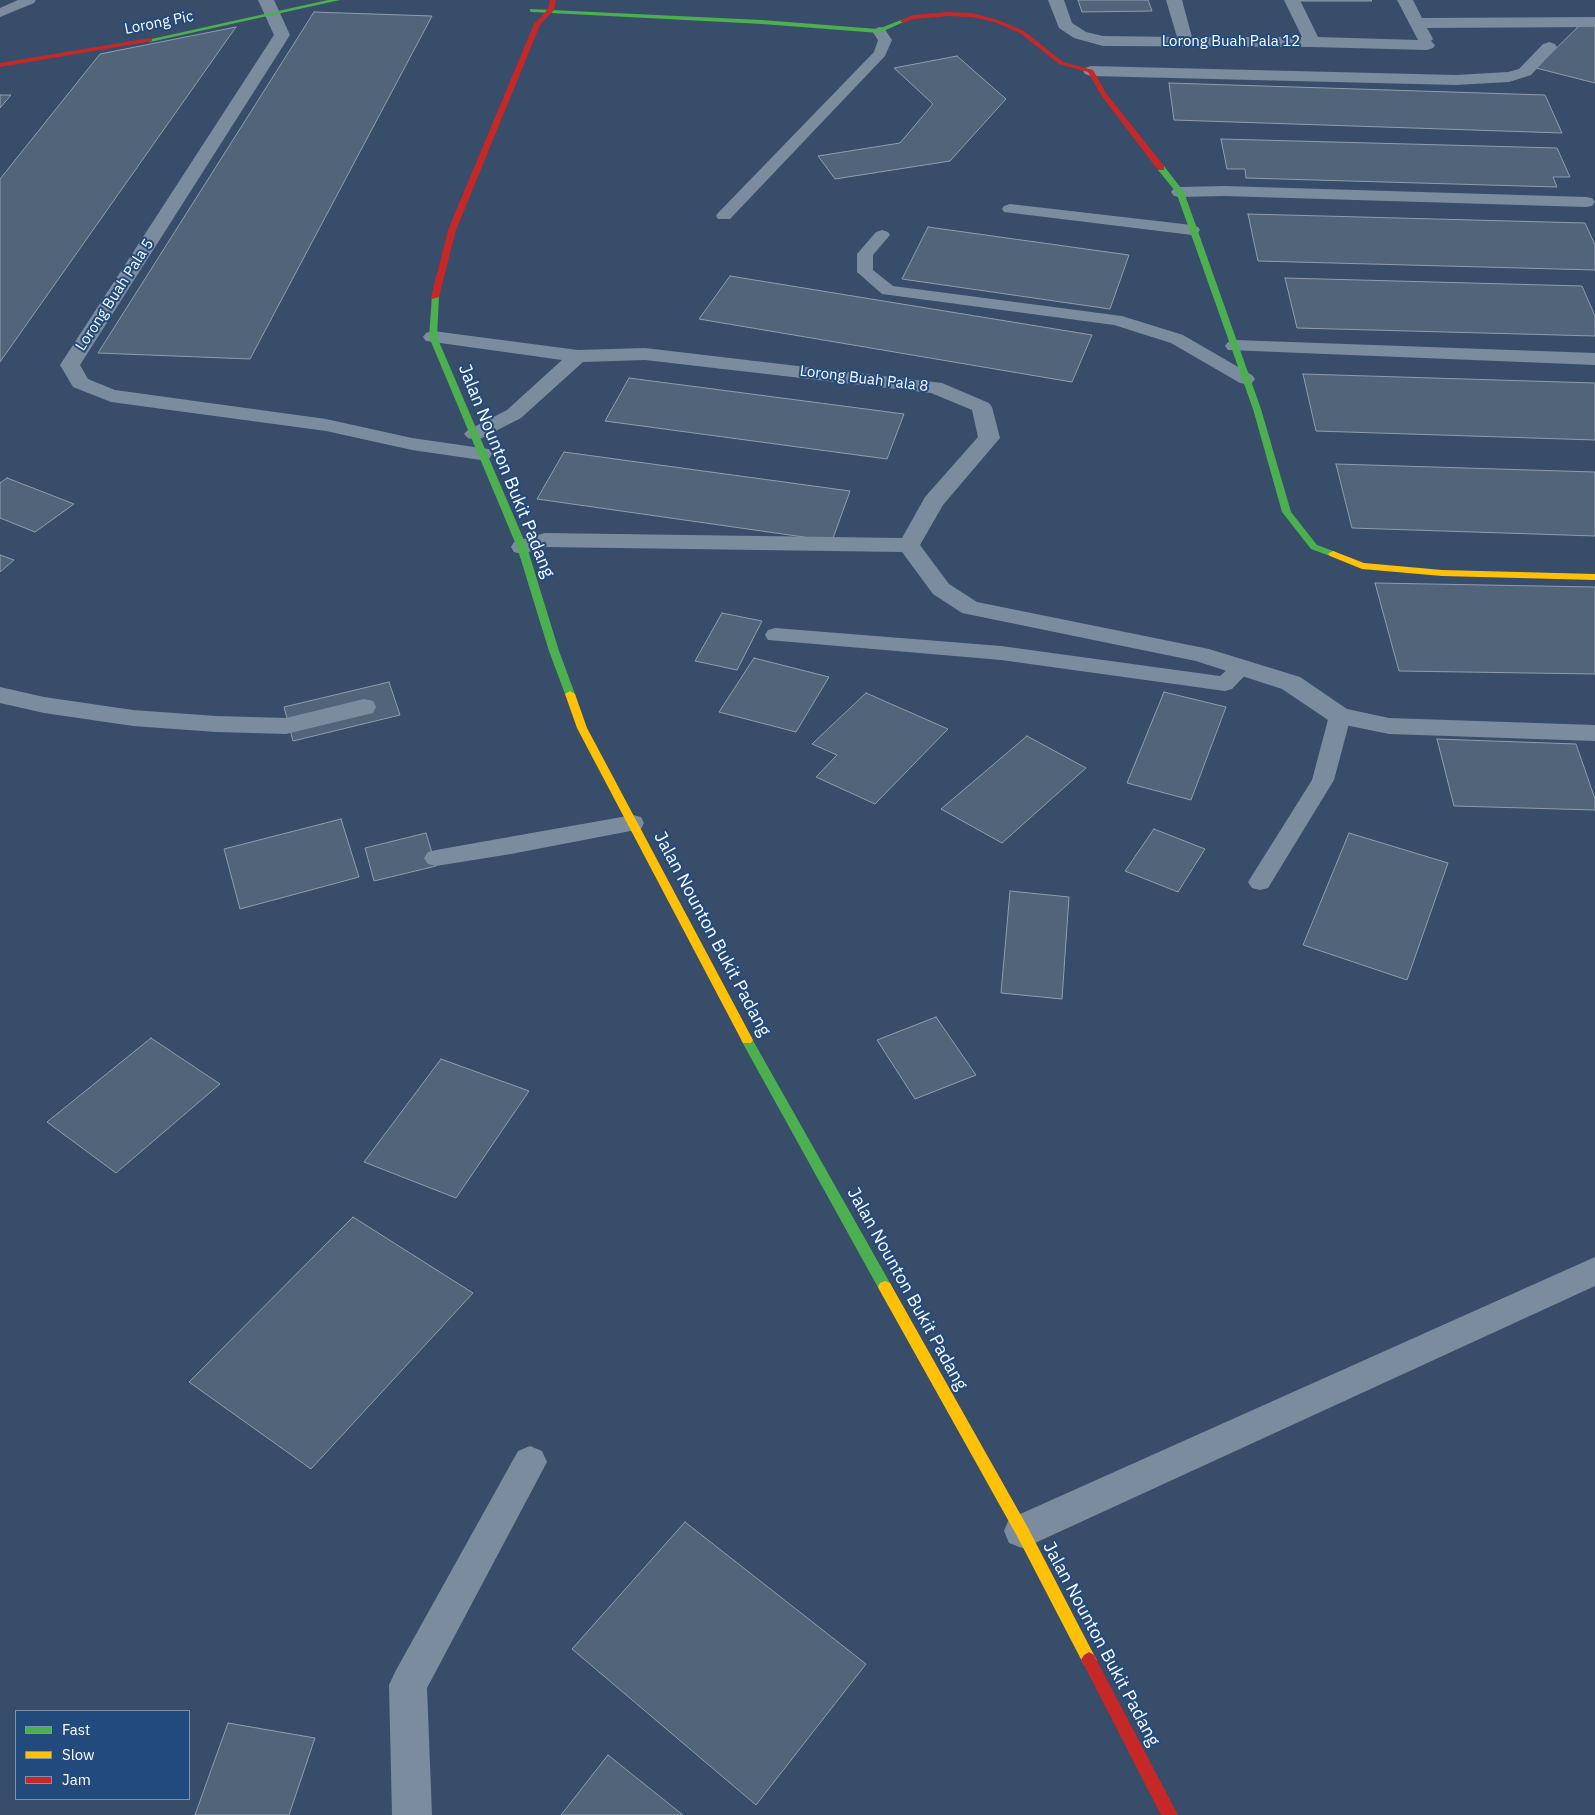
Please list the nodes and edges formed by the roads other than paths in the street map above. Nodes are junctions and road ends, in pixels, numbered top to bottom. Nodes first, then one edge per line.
1 (30, 0) edge
2 (337, 0) edge
3 (1056, 0) edge
4 (1174, 0) edge
5 (1292, 0) edge
6 (1405, 0) edge
7 (327, 2) edge
8 (529, 5) edge
9 (552, 5) edge
10 (270, 7) edge
11 (0, 14) edge
12 (1595, 22) edge
13 (1418, 23) junction
14 (537, 24) junction
15 (879, 31) junction
16 (1186, 42) junction
17 (1312, 42) junction
18 (1427, 45) junction
19 (1549, 47) dead end
20 (0, 65) edge
21 (1091, 71) junction
22 (1456, 80) junction
23 (1180, 192) junction
24 (1586, 202) dead end
25 (1010, 210) dead end
26 (724, 216) dead end
27 (1192, 230) junction
28 (882, 235) dead end
29 (433, 337) junction
30 (1235, 346) junction
31 (578, 356) junction
32 (1595, 359) edge
33 (1246, 379) junction
34 (478, 444) junction
35 (910, 545) junction
36 (522, 547) junction
37 (1595, 577) edge
38 (776, 634) dead end
39 (1243, 667) junction
40 (0, 695) edge
41 (364, 707) dead end
42 (1340, 716) junction
43 (1595, 733) edge
44 (633, 823) junction
45 (436, 858) dead end
46 (1260, 882) dead end
47 (1595, 1271) edge
48 (530, 1462) dead end
49 (1022, 1531) junction
50 (412, 1815) edge
51 (1170, 1815) edge

1 - 11 lane
2 - 7 street, Lorong Pic
3 - 16 street, Lorong Buah Pala 12
4 - 16 street
5 - 17 street
6 - 13 street
7 - 10 street, Lorong Pic
8 - 9 street
8 - 14 street
9 - 14 street, Jalan Nounton Bukit Padang
9 - 15 street
10 - 20 street, Lorong Pic
10 - 34 street, Lorong Buah Pala 5
12 - 13 street
13 - 18 street
14 - 29 street, Jalan Nounton Bukit Padang
15 - 21 street
15 - 26 lane
16 - 17 street, Lorong Buah Pala 12
17 - 18 street, Lorong Buah Pala 12
18 - 22 street
19 - 22 street
21 - 22 street
21 - 23 street
23 - 24 street
23 - 27 street
25 - 27 lane
27 - 30 street
28 - 33 lane
29 - 31 street, Lorong Buah Pala 8
29 - 34 street, Jalan Nounton Bukit Padang
30 - 32 street
30 - 33 street
31 - 34 street
31 - 35 street, Lorong Buah Pala 8
33 - 37 street
34 - 36 street, Jalan Nounton Bukit Padang
35 - 36 street
35 - 39 street
36 - 44 street, Jalan Nounton Bukit Padang
38 - 39 lane
39 - 42 street
40 - 41 street
42 - 43 street
42 - 46 lane
44 - 45 lane
44 - 49 street, Jalan Nounton Bukit Padang
47 - 49 street
48 - 50 street
49 - 51 street, Jalan Nounton Bukit Padang

